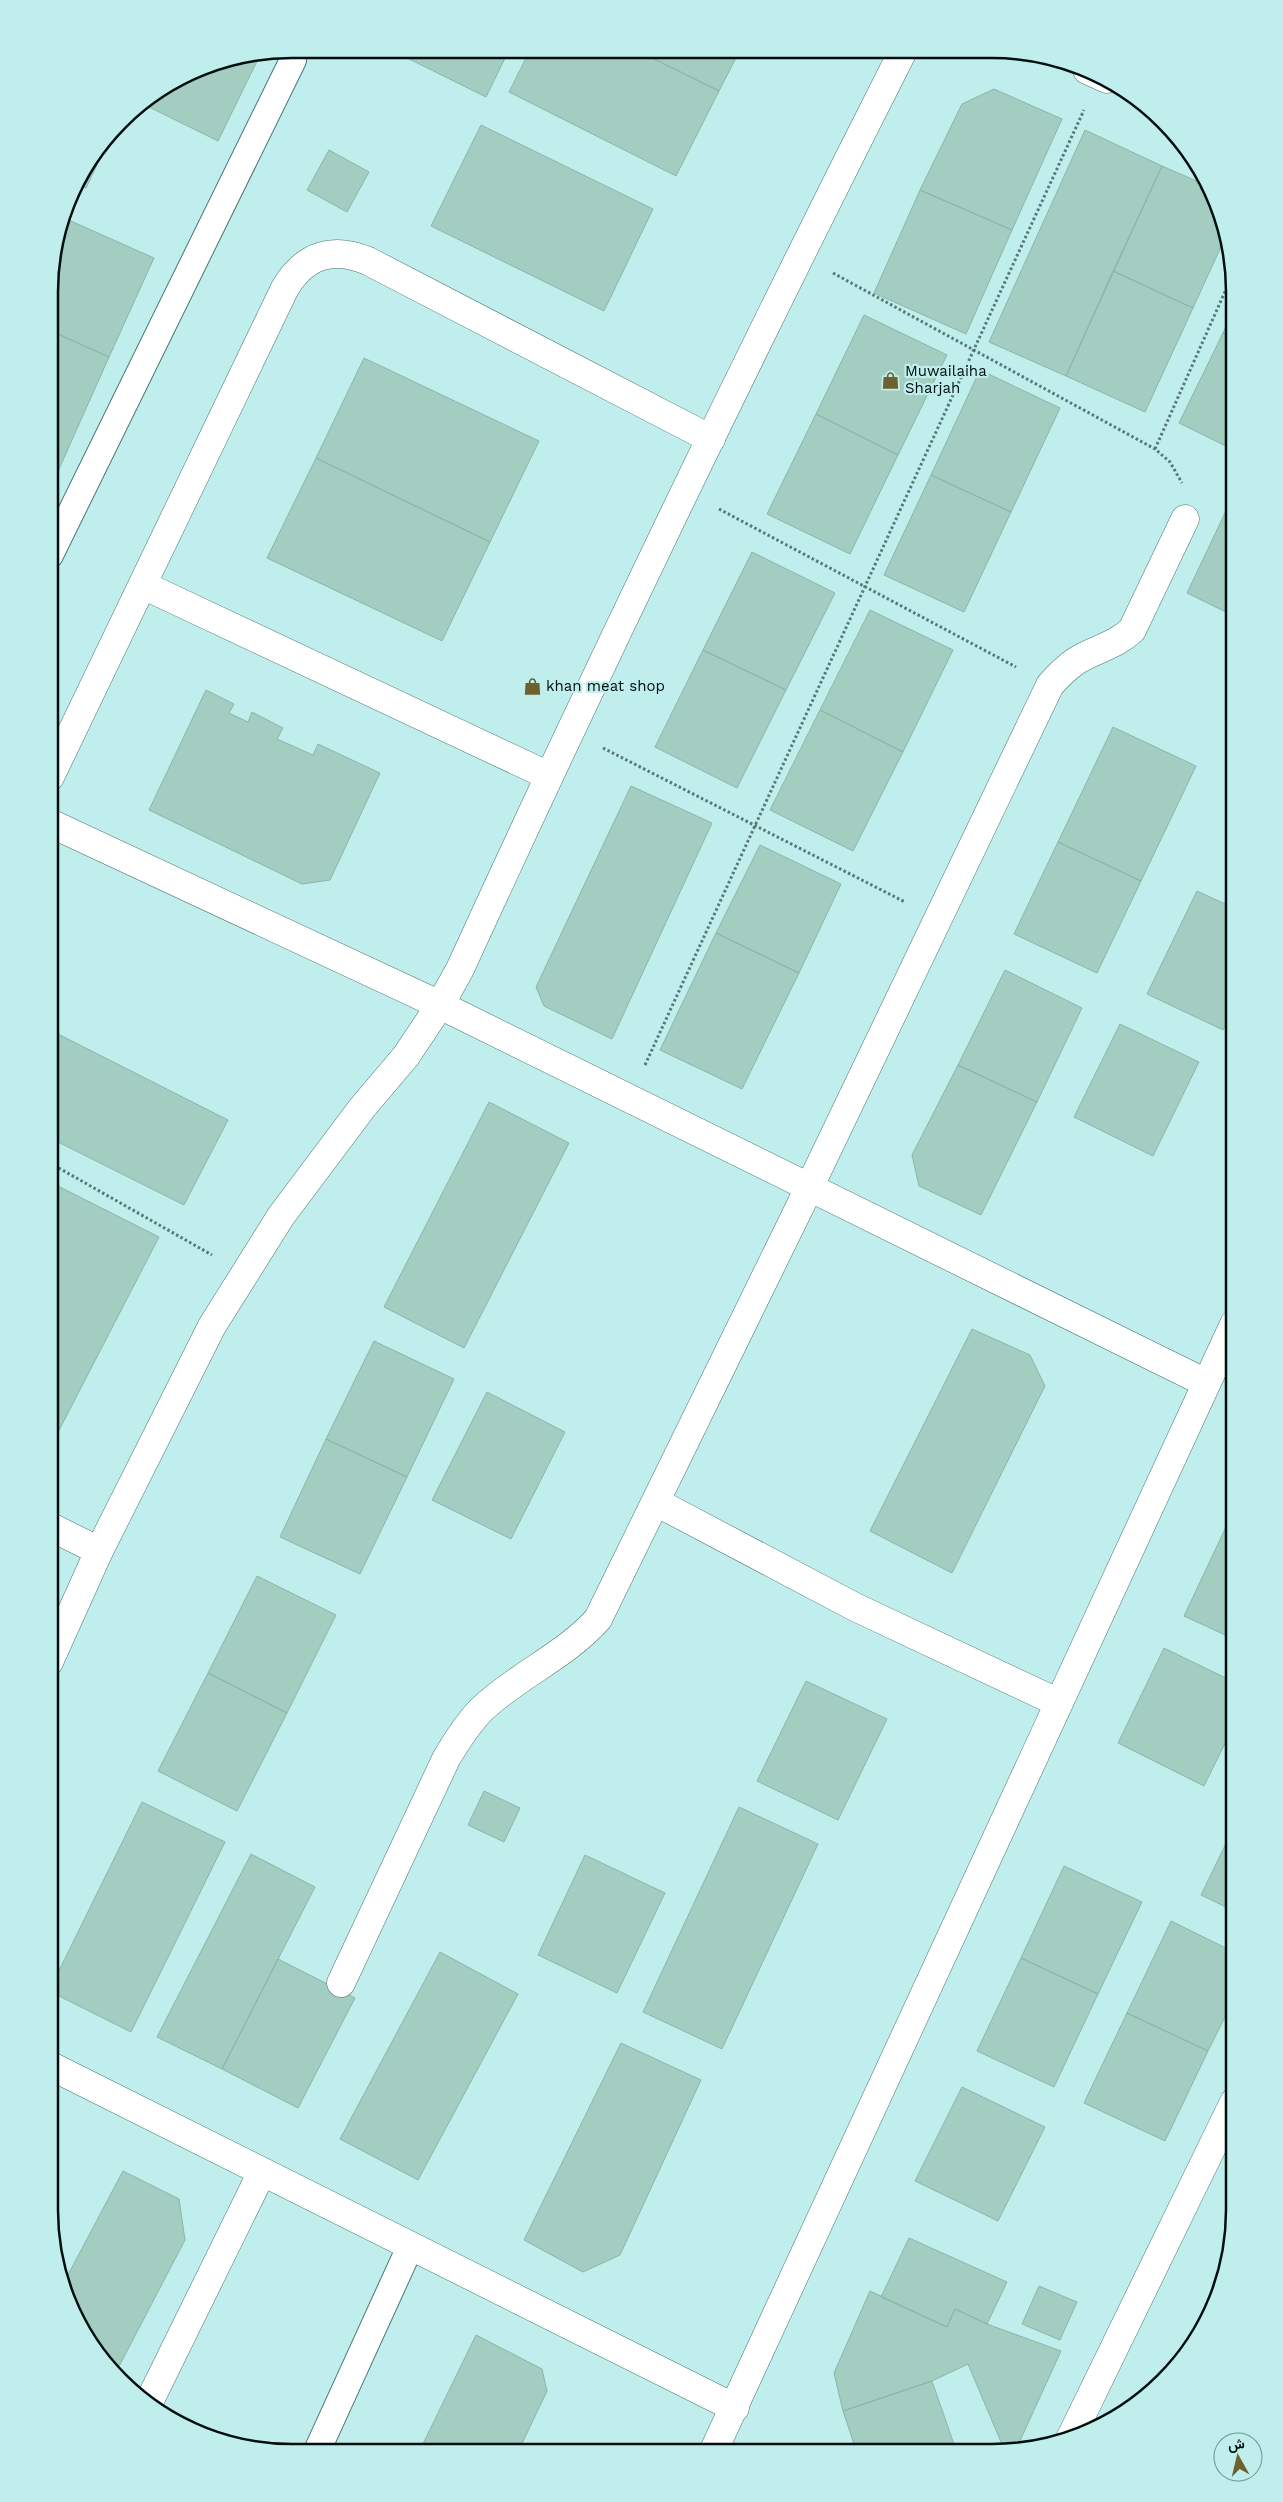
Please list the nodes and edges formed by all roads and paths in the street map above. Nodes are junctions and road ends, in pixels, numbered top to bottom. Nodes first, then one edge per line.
1 (899, 58) edge
2 (293, 60) dead end
3 (1095, 82) edge
4 (800, 255) junction
5 (1226, 290) edge
6 (975, 350) junction
7 (711, 439) junction
8 (1156, 449) junction
9 (685, 492) junction
10 (1185, 520) joint
11 (58, 539) edge
12 (143, 585) junction
13 (865, 587) junction
14 (1050, 685) junction
15 (569, 730) junction
16 (58, 760) edge
17 (549, 776) junction
18 (756, 826) junction
19 (58, 827) edge
20 (938, 919) junction
21 (440, 1005) junction
22 (629, 1099) junction
23 (58, 1168) edge
24 (809, 1188) junction
25 (244, 1273) junction
26 (1226, 1341) edge
27 (1206, 1383) junction
28 (656, 1502) junction
29 (58, 1530) edge
30 (99, 1551) junction
31 (58, 1642) edge
32 (1059, 1703) junction
33 (341, 1983) dead end
34 (58, 2070) edge
35 (1226, 2118) edge
36 (262, 2172) junction
37 (410, 2247) junction
38 (151, 2398) edge
39 (735, 2408) junction
40 (1074, 2430) edge
41 (320, 2444) edge
42 (717, 2444) edge

1 - 4 street
2 - 11 lane
3 - 6 path
4 - 6 path
4 - 7 street
5 - 8 path
6 - 8 path
6 - 13 path
7 - 9 street
7 - 12 street
8 - 10 path
9 - 13 path
9 - 15 street
10 - 14 street
12 - 16 street
12 - 17 street
13 - 14 path
13 - 18 path
14 - 20 street
15 - 17 street
15 - 18 path
17 - 21 street
18 - 20 path
18 - 22 path
19 - 21 street
20 - 24 street
21 - 22 street
21 - 25 street
22 - 24 street
23 - 25 path
24 - 27 street
24 - 28 street
25 - 30 street
26 - 27 street
27 - 32 street
28 - 32 street
28 - 33 street
29 - 30 street
30 - 31 street
32 - 39 street
34 - 36 street
35 - 40 street
36 - 37 street
36 - 38 street
37 - 39 street
37 - 41 lane
39 - 42 street

